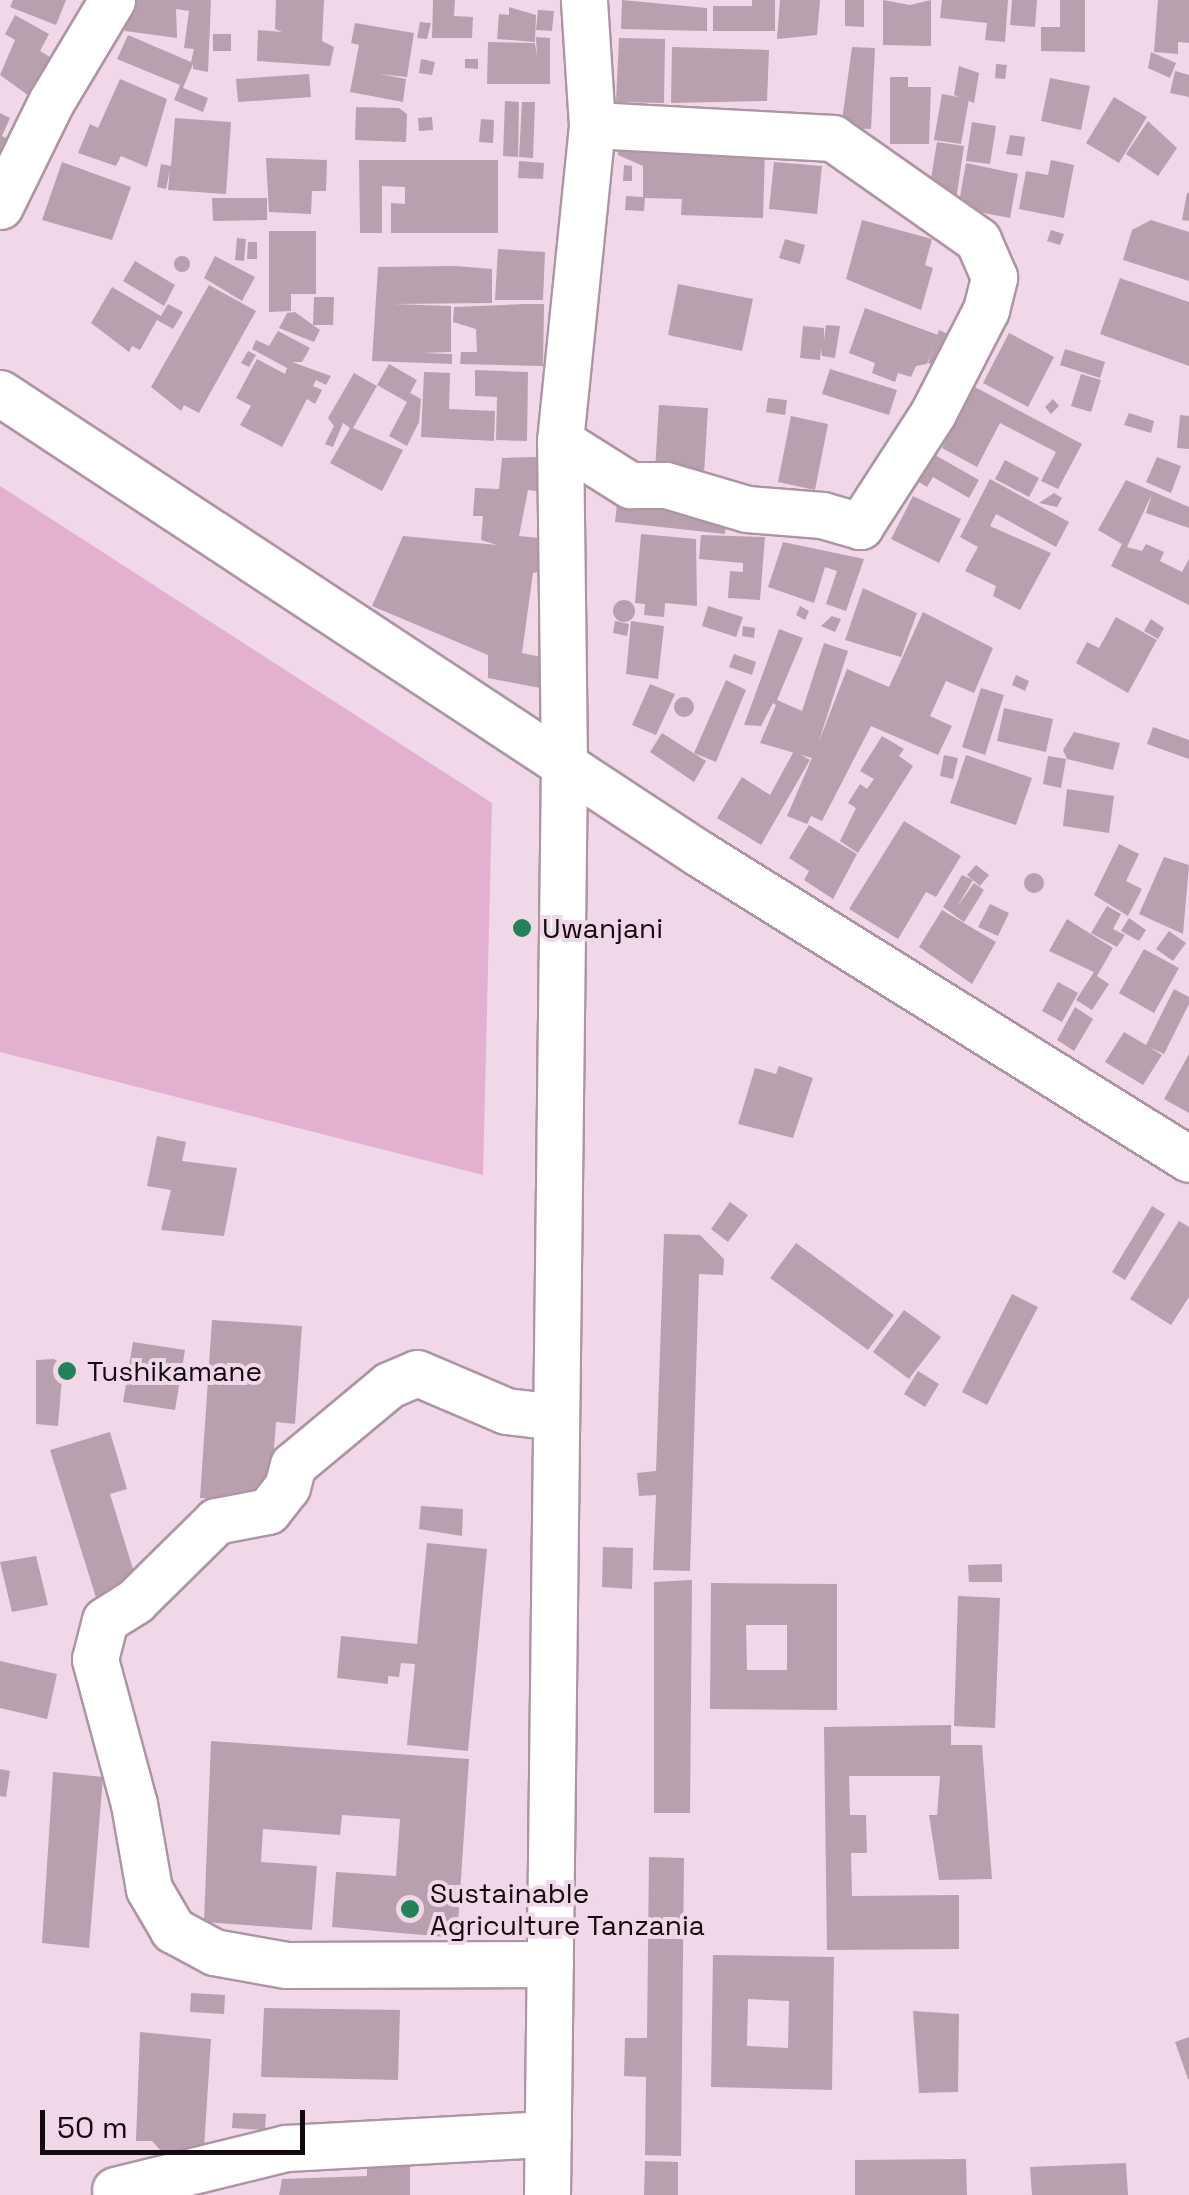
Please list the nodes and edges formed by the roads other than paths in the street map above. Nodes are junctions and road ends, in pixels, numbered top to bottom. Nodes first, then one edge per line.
1 (112, 0) edge
2 (584, 0) edge
3 (592, 125) junction
4 (0, 206) edge
5 (0, 393) edge
6 (560, 441) junction
7 (564, 763) junction
8 (1189, 1159) edge
9 (556, 1417) junction
10 (550, 1964) junction
11 (548, 2134) junction
12 (115, 2190) dead end
13 (547, 2195) edge

1 - 4 street
2 - 3 street
3 - 6 street
3 - 6 street
5 - 7 street
6 - 7 street
7 - 8 street
7 - 9 street
9 - 10 street
9 - 10 street
10 - 11 street
11 - 12 street
11 - 13 street

